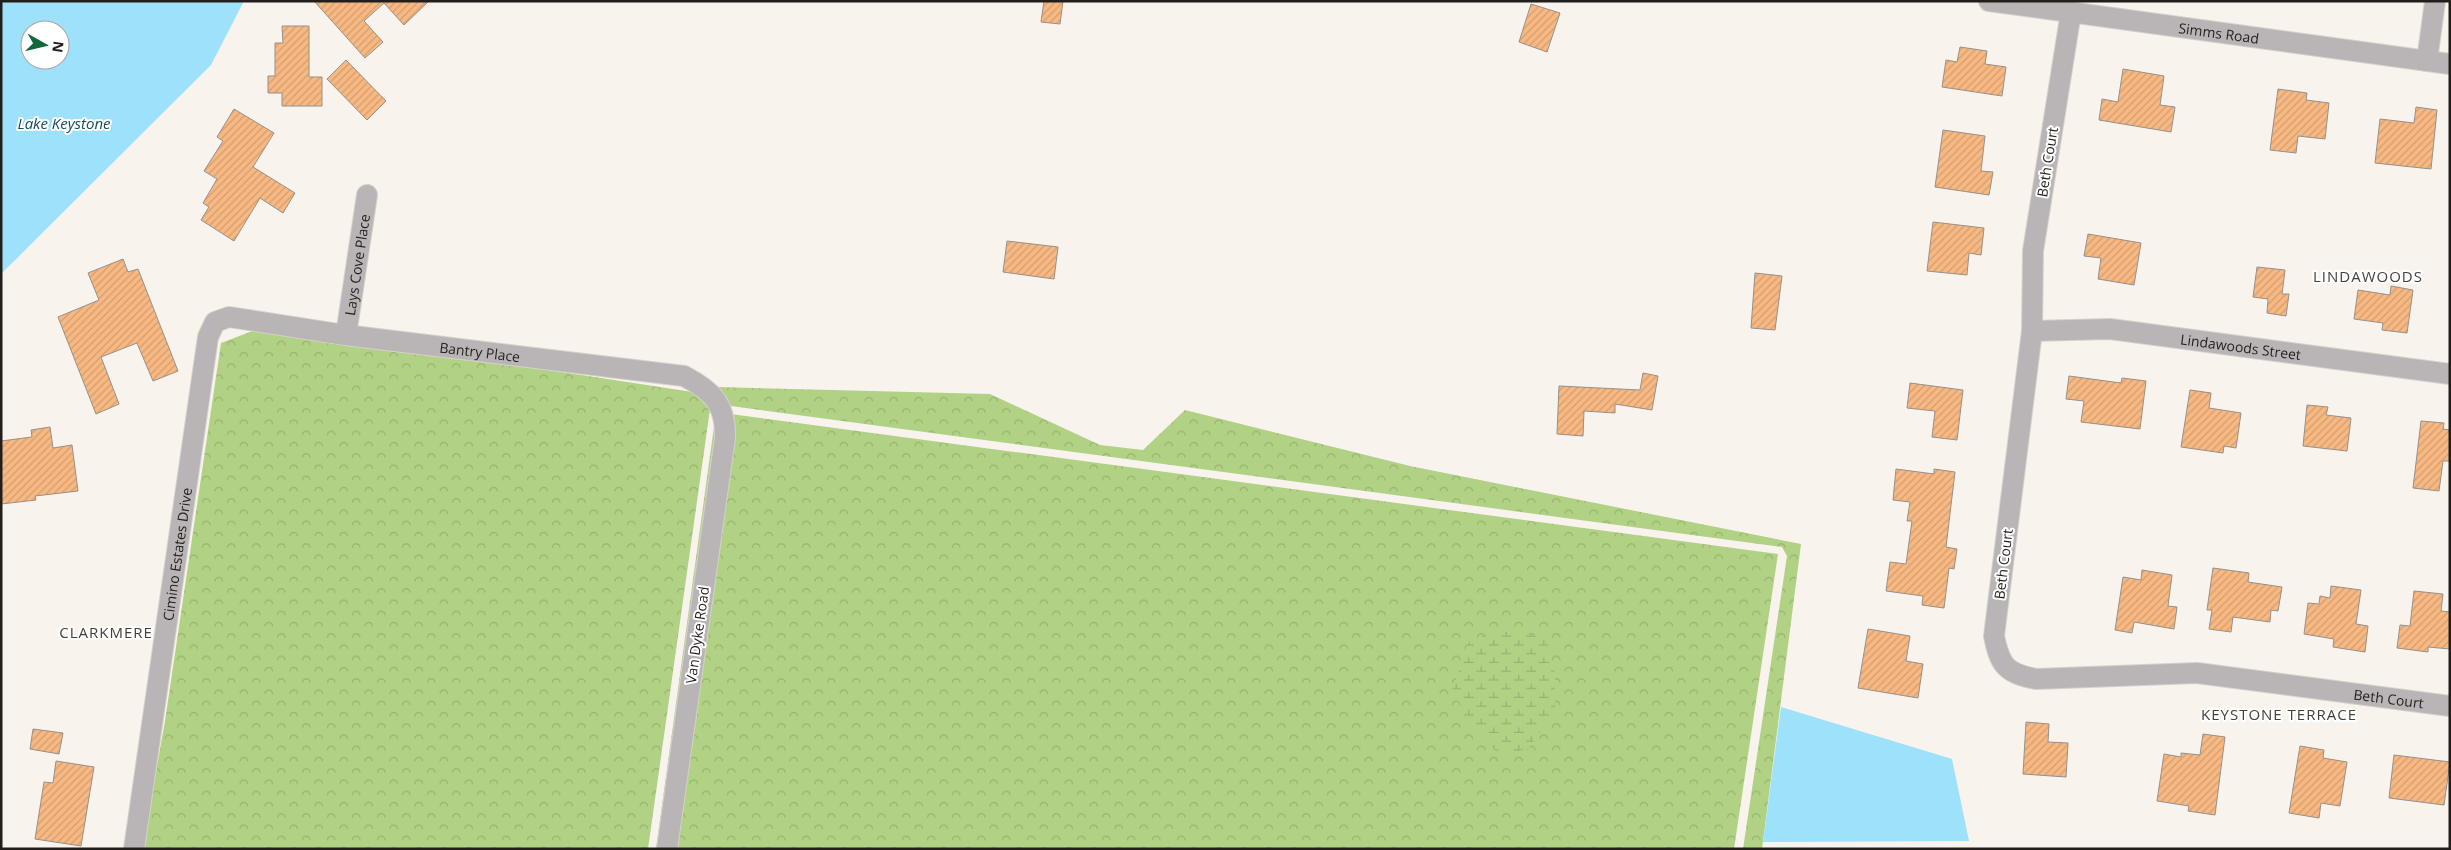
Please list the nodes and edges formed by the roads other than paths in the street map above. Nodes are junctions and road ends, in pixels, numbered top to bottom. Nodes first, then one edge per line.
1 (1989, 1) edge
2 (2435, 1) edge
3 (2071, 12) junction
4 (2427, 61) junction
5 (2450, 64) edge
6 (367, 194) dead end
7 (215, 322) joint
8 (2032, 331) junction
9 (346, 335) junction
10 (2450, 374) edge
11 (725, 421) joint
12 (2450, 706) edge
13 (134, 849) edge
14 (667, 849) edge

1 - 3 street, Simms Road
2 - 4 street
3 - 4 street, Simms Road
3 - 8 street, Beth Court
4 - 5 street, Simms Road
6 - 9 street, Lays Cove Place
7 - 9 street, Bantry Place
7 - 13 street, Cimino Estates Drive
8 - 10 street, Lindawoods Street
8 - 12 street, Beth Court
9 - 11 street, Bantry Place
11 - 14 street, Van Dyke Road

